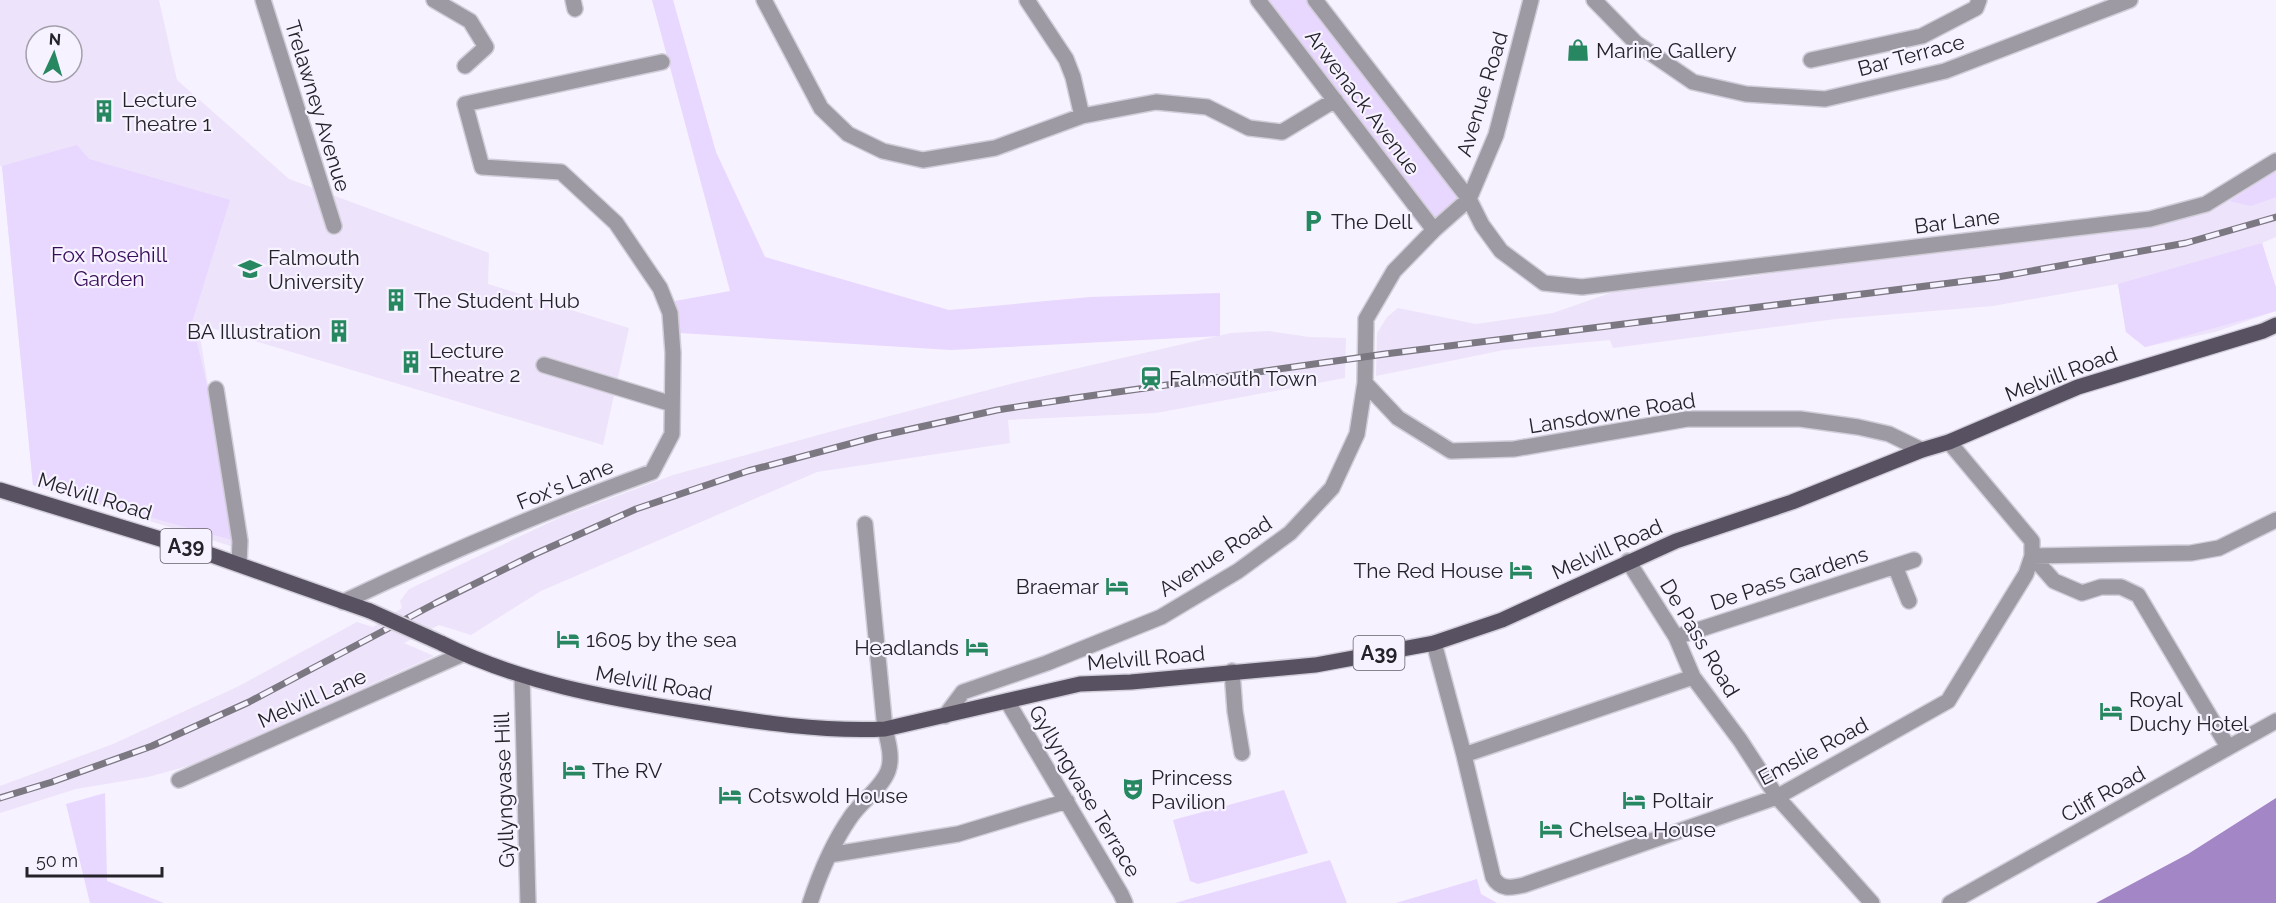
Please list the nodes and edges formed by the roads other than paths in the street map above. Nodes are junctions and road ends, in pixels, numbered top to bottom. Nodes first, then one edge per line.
1 (263, 0) edge
2 (434, 0) edge
3 (764, 0) edge
4 (1027, 0) edge
5 (1258, 0) edge
6 (1315, 0) edge
7 (1330, 0) edge
8 (1531, 0) edge
9 (1594, 0) edge
10 (1979, 0) edge
11 (2130, 0) edge
12 (1332, 22) junction
13 (1811, 60) dead end
14 (662, 62) dead end
15 (465, 66) dead end
16 (1335, 100) junction
17 (1082, 116) junction
18 (2276, 161) edge
19 (1468, 199) junction
20 (334, 226) dead end
21 (1434, 230) junction
22 (1631, 281) joint
23 (2276, 325) edge
24 (544, 365) dead end
25 (1365, 383) junction
26 (216, 389) dead end
27 (672, 404) junction
28 (1949, 442) junction
29 (1922, 450) junction
30 (0, 490) edge
31 (2276, 520) edge
32 (865, 524) dead end
33 (2032, 556) junction
34 (1914, 560) dead end
35 (1628, 561) junction
36 (239, 564) junction
37 (1895, 566) junction
38 (344, 602) junction
39 (1909, 602) dead end
40 (1676, 637) junction
41 (1434, 643) junction
42 (463, 654) junction
43 (1232, 671) junction
44 (522, 676) junction
45 (1693, 677) junction
46 (1007, 701) junction
47 (945, 716) junction
48 (2276, 721) edge
49 (885, 729) junction
50 (2228, 747) junction
51 (1242, 753) dead end
52 (1464, 755) junction
53 (179, 780) dead end
54 (1777, 797) junction
55 (1067, 801) junction
56 (829, 855) junction
57 (528, 903) edge
58 (810, 903) edge
59 (1125, 903) edge
60 (1872, 903) edge
61 (1950, 903) edge

1 - 20 street, Trelawney Avenue
2 - 15 street
3 - 17 street
4 - 17 street
5 - 16 street, Arwenack Avenue
6 - 12 street, Arwenack Avenue
7 - 12 street
8 - 19 street, Avenue Road
9 - 11 street, Bar Terrace
10 - 13 street
12 - 19 street, Arwenack Avenue
14 - 27 street, Fox's Lane
16 - 17 street
16 - 21 street, Arwenack Avenue
18 - 22 street, Bar Lane
19 - 21 street, Avenue Road
19 - 22 street, Arwenack Avenue
21 - 25 street, Avenue Road
23 - 28 main road, Melvill Road / A39
24 - 27 street
25 - 29 street, Lansdowne Road
25 - 47 street, Avenue Road
26 - 36 street
27 - 38 street, Fox's Lane
28 - 29 main road, Melvill Road / A39
28 - 33 street
29 - 35 main road, Melvill Road / A39
30 - 36 main road, Melvill Road / A39
31 - 33 street
32 - 49 street
33 - 50 street
33 - 54 street, Emslie Road
34 - 37 street, De Pass Gardens
35 - 40 street, De Pass Road
35 - 41 main road, Melvill Road / A39
36 - 38 main road, Melvill Road / A39
37 - 39 street
37 - 40 street, De Pass Gardens
38 - 42 main road, Melvill Road / A39, bridge
40 - 45 street, De Pass Road
41 - 43 main road, Melvill Road / A39
41 - 52 street, Emslie Road
42 - 44 main road, Melvill Road / A39
42 - 53 street, Melvill Lane
43 - 46 main road, Melvill Road / A39
43 - 51 street
44 - 49 main road, Melvill Road / A39
44 - 57 street, Gyllyngvase Hill
45 - 52 street
45 - 54 street, De Pass Road
46 - 47 main road, Melvill Road / A39
46 - 55 street, Gyllyngvase Terrace
47 - 49 main road, Melvill Road / A39
48 - 50 street, Cliff Road
49 - 56 street
50 - 61 street, Cliff Road
52 - 54 street, Emslie Road
54 - 60 street, De Pass Road
55 - 56 street
55 - 59 street, Gyllyngvase Terrace
56 - 58 street

